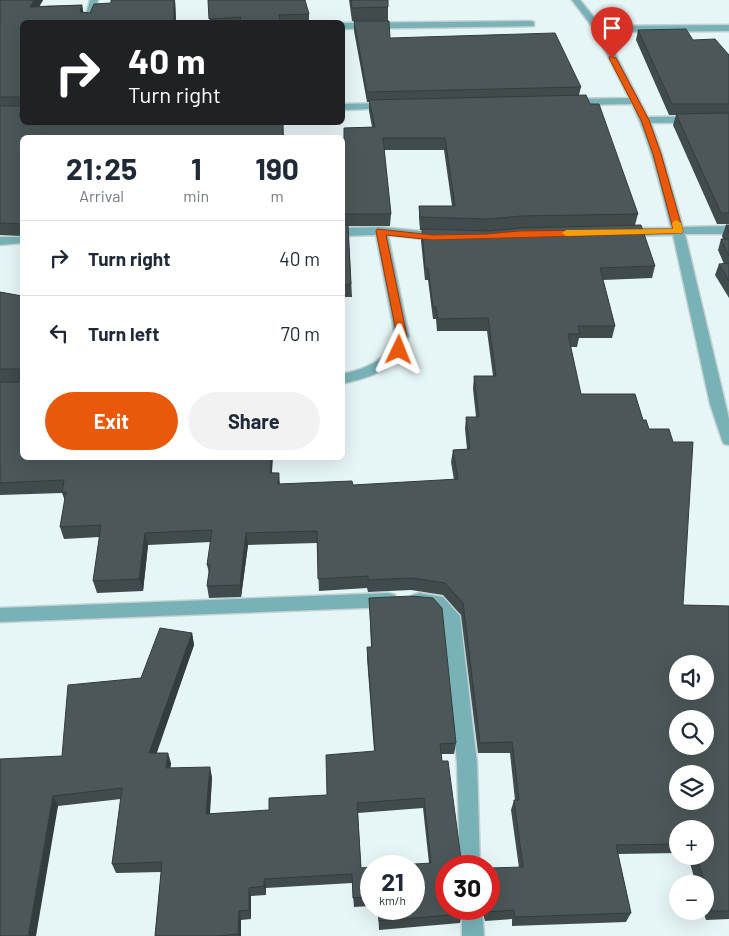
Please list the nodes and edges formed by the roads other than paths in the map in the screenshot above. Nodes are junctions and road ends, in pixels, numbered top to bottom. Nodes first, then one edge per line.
1 (94, 0) edge
2 (576, 0) edge
3 (89, 20) edge
4 (530, 24) dead end
5 (345, 26) edge
6 (729, 28) edge
7 (598, 29) junction
8 (634, 101) junction
9 (556, 102) edge
10 (401, 105) edge
11 (345, 106) edge
12 (729, 119) edge
13 (645, 120) junction
14 (729, 230) edge
15 (381, 231) junction
16 (678, 231) junction
17 (345, 232) edge
18 (609, 232) edge
19 (451, 237) edge
20 (20, 240) edge
21 (0, 241) edge
22 (345, 378) edge
23 (729, 440) edge
24 (0, 615) edge
25 (470, 855) edge
26 (472, 920) edge
27 (473, 936) edge

1 - 3 street
2 - 7 street
4 - 5 street
6 - 7 street
7 - 8 street
8 - 9 street
8 - 13 street
10 - 11 street
12 - 13 street
13 - 16 street
14 - 16 street
15 - 17 street
15 - 19 street
15 - 22 street
16 - 18 street
16 - 23 street
20 - 21 street
24 - 25 street
26 - 27 street

